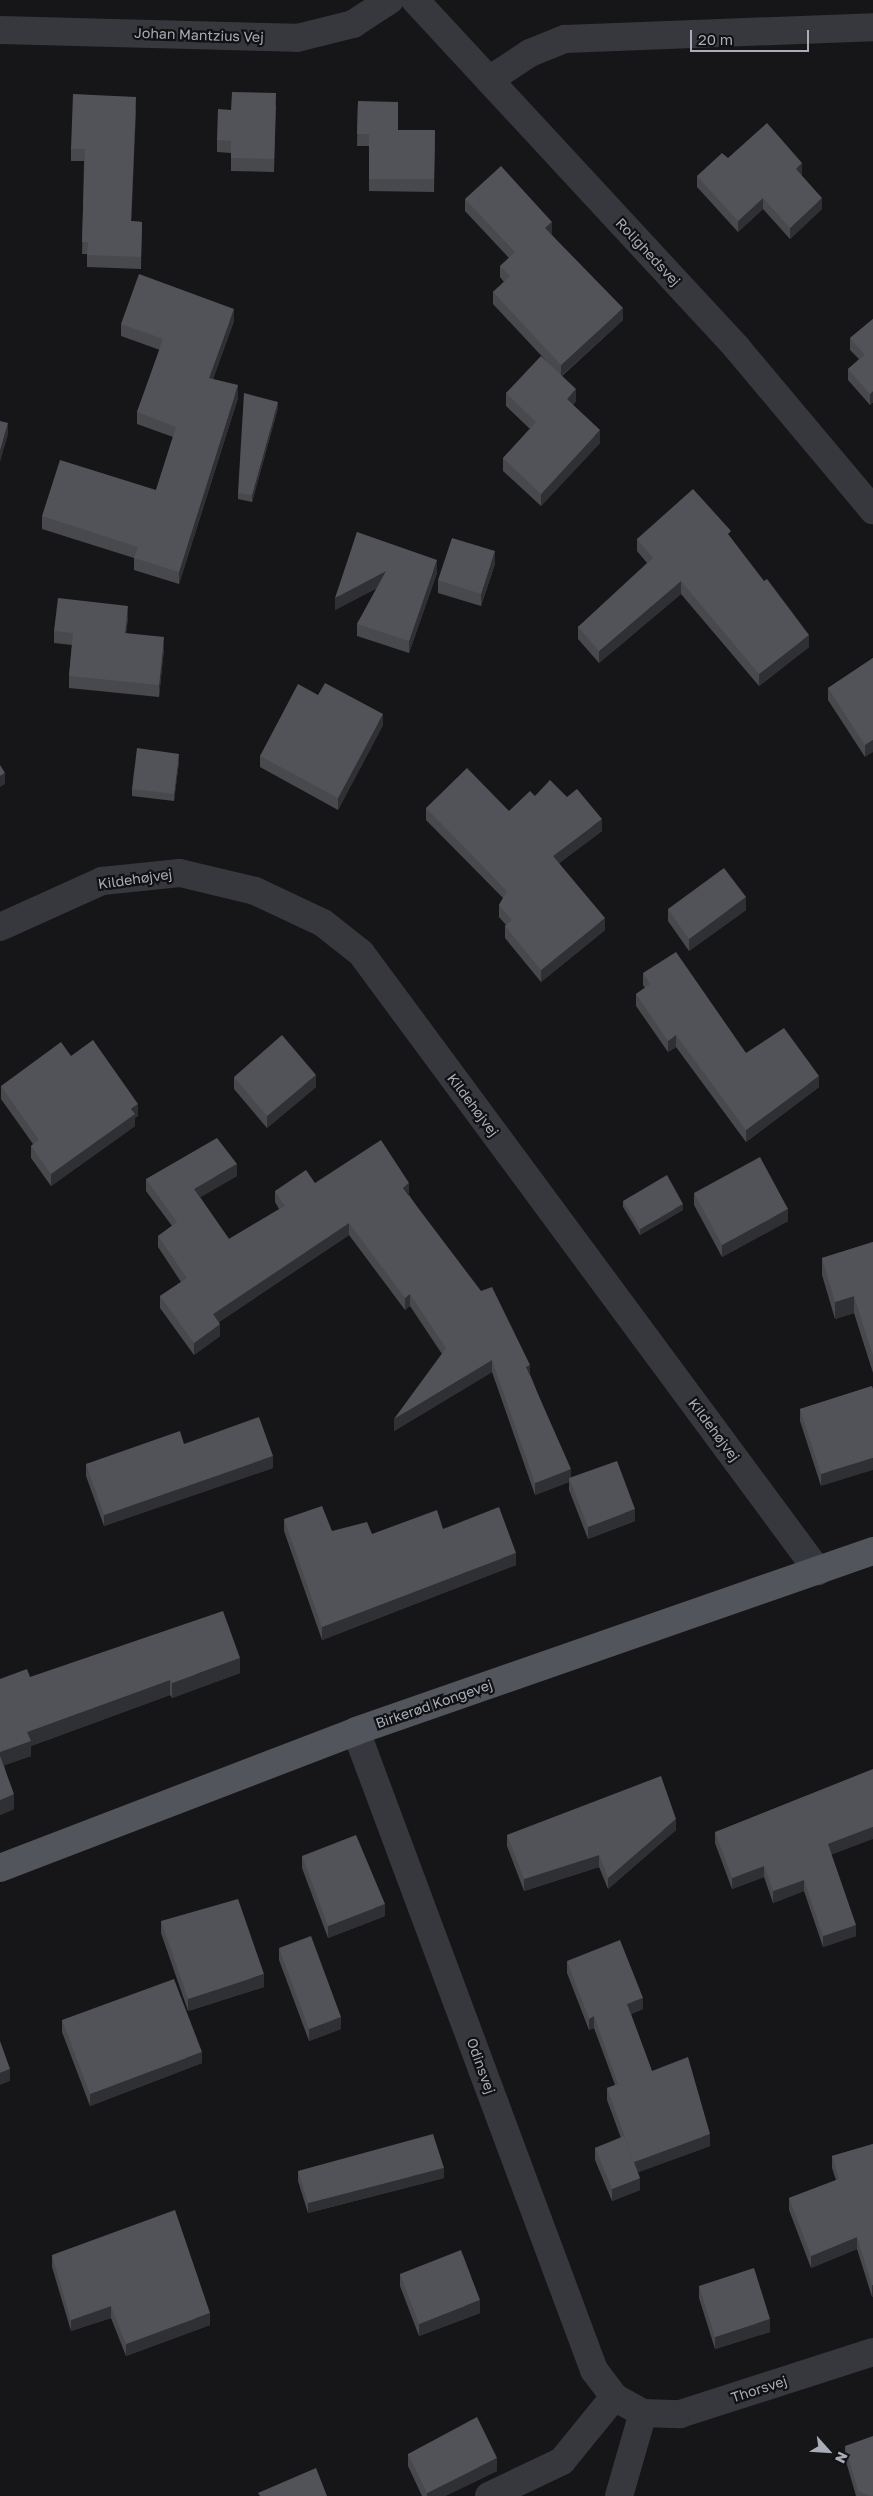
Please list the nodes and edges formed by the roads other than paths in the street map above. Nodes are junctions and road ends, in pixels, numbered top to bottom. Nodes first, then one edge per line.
1 (390, 0) edge
2 (415, 0) edge
3 (873, 27) edge
4 (0, 30) edge
5 (489, 80) junction
6 (873, 510) edge
7 (0, 927) edge
8 (873, 1551) edge
9 (818, 1571) junction
10 (356, 1731) junction
11 (0, 1868) edge
12 (873, 2352) edge
13 (614, 2397) junction
14 (643, 2413) junction
15 (489, 2496) edge
16 (619, 2496) edge

1 - 4 street, Johan Mantzius Vej
2 - 5 street, Rolighedsvej
3 - 5 street
5 - 6 street, Rolighedsvej
7 - 9 street, Kildehøjvej
8 - 9 main road, Birkerød Kongevej
9 - 10 main road, Birkerød Kongevej
10 - 11 main road, Birkerød Kongevej
10 - 13 street, Odinsvej
12 - 14 street, Thorsvej
13 - 14 street, Odinsvej
13 - 15 street
14 - 16 street

